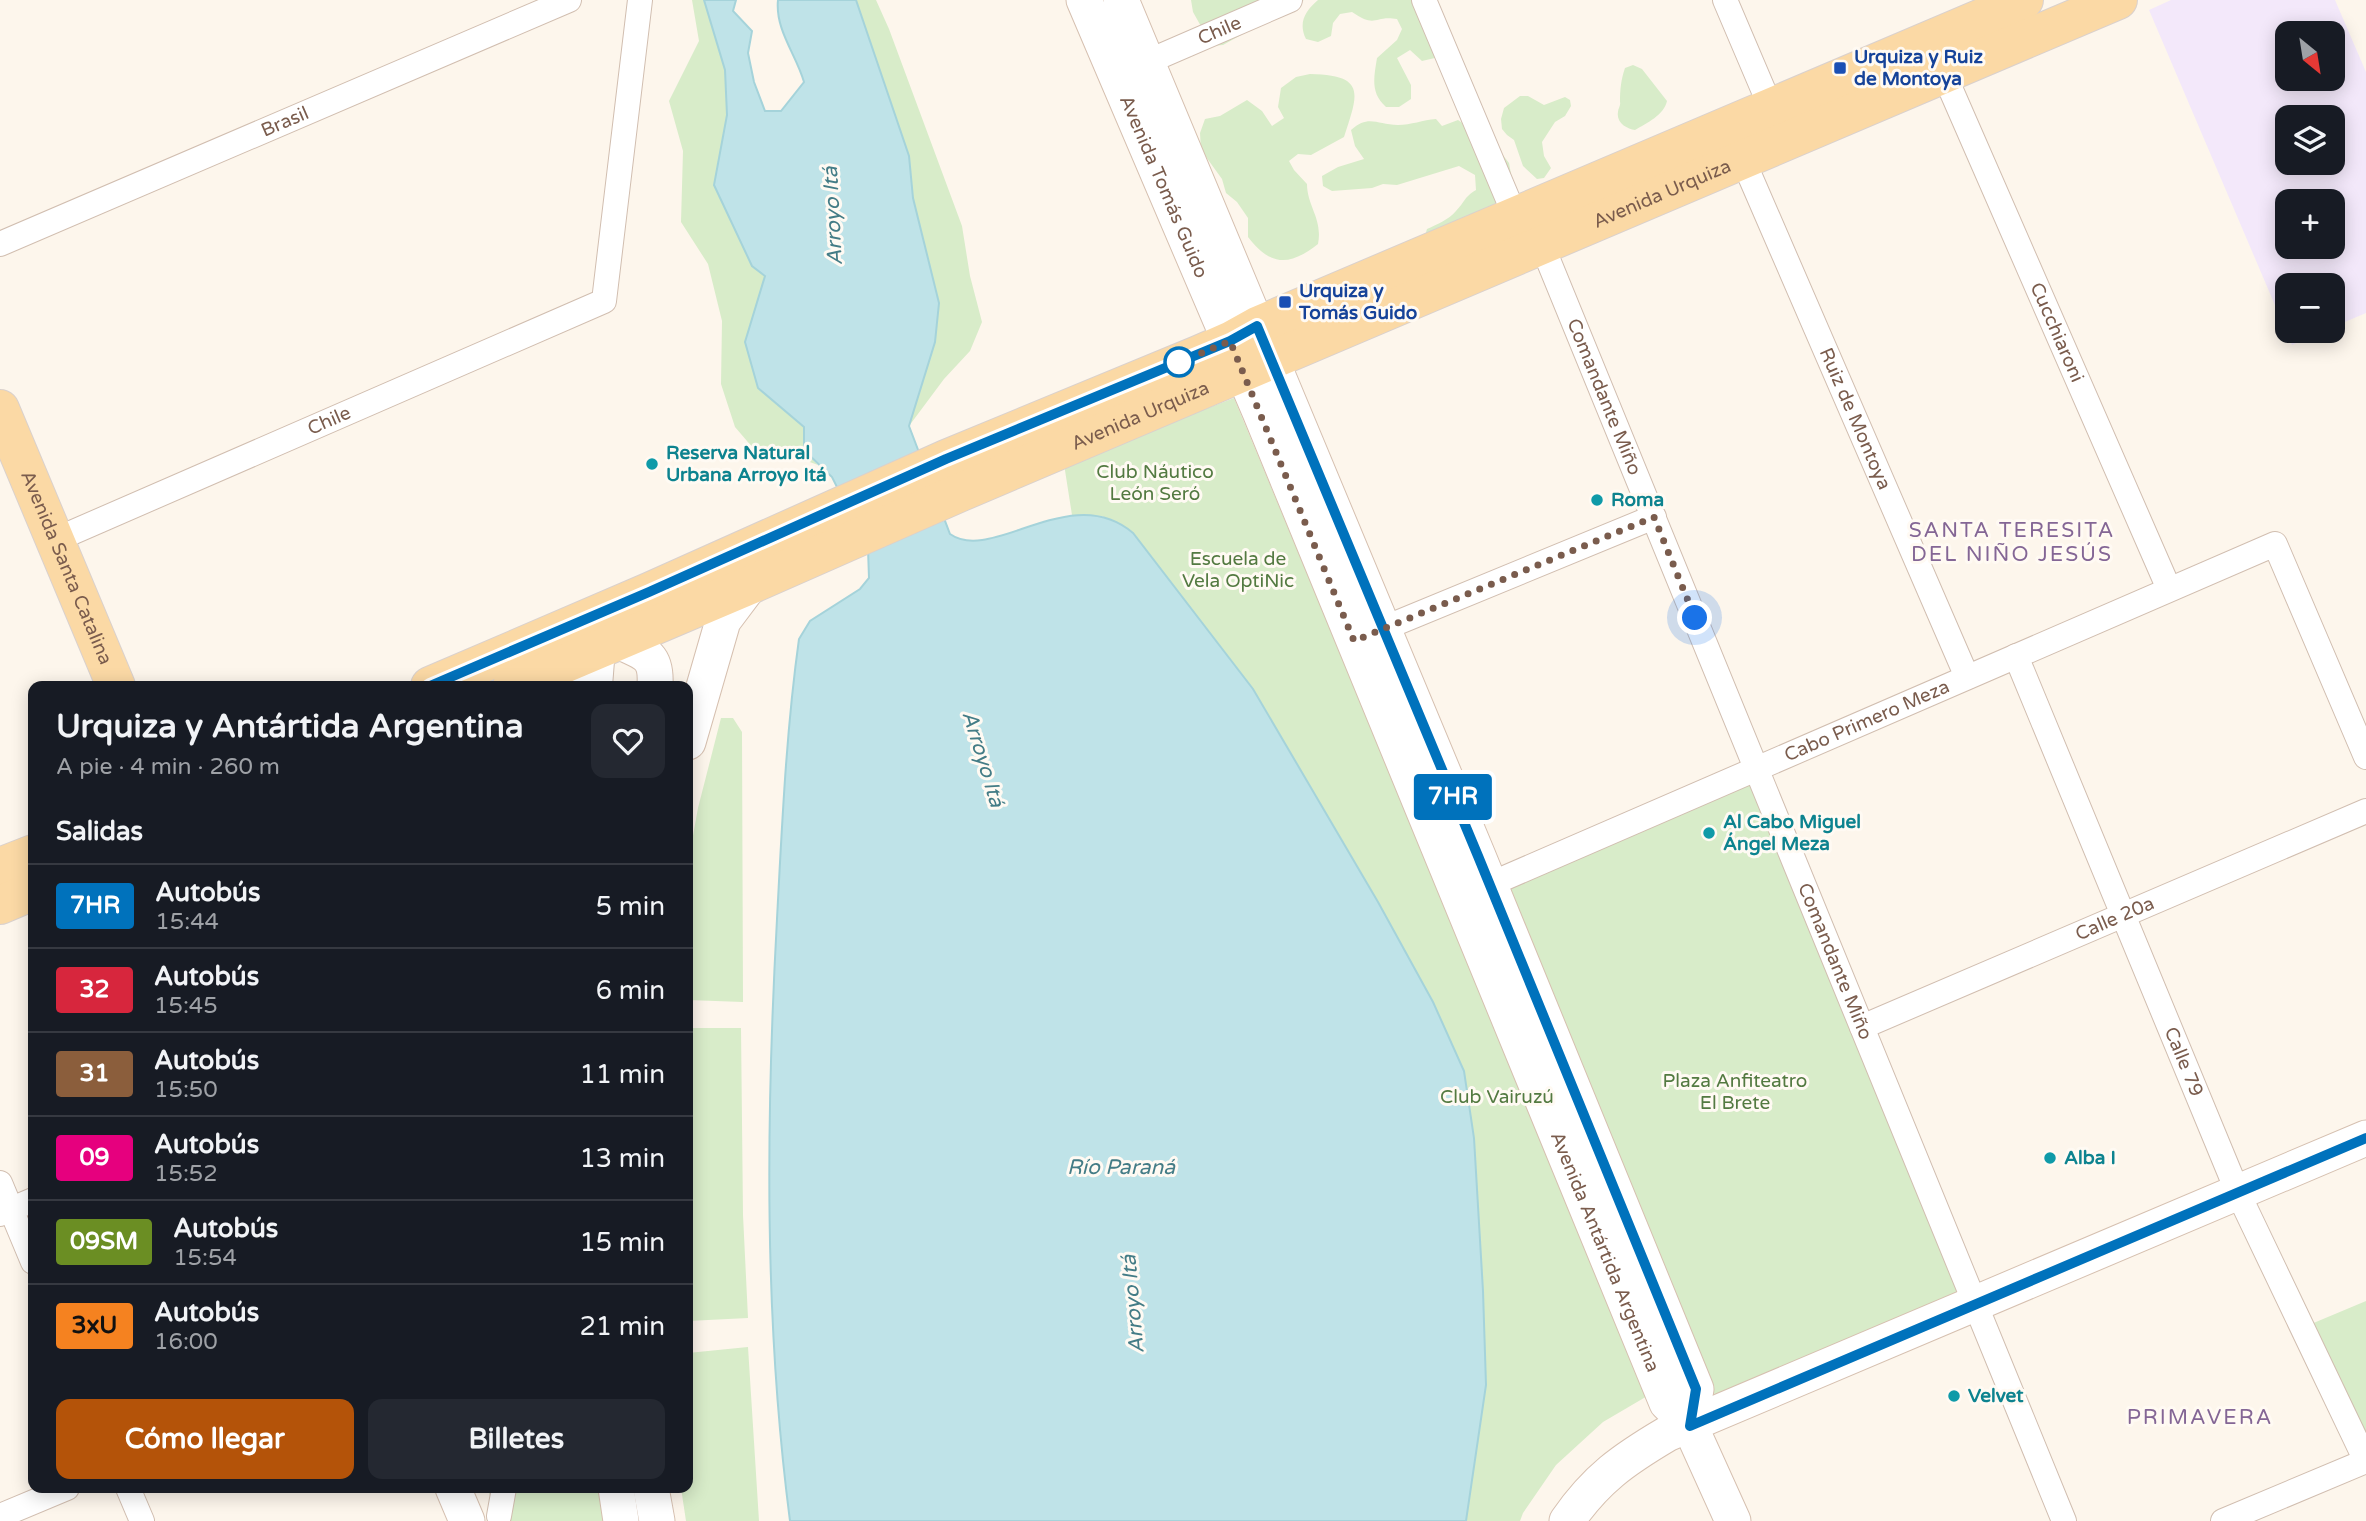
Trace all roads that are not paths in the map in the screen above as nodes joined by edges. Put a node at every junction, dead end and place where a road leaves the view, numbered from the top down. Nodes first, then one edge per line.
1 (569, 0) edge
2 (640, 0) edge
3 (1084, 0) edge
4 (1121, 0) edge
5 (1290, 0) edge
6 (1424, 0) edge
7 (1725, 0) edge
8 (2024, 0) edge
9 (2118, 0) edge
10 (1147, 62) junction
11 (1944, 74) junction
12 (1771, 108) junction
13 (1743, 160) junction
14 (1515, 216) junction
15 (0, 244) edge
16 (1542, 245) junction
17 (1250, 350) junction
18 (0, 409) edge
19 (1654, 517) junction
20 (831, 530) junction
21 (55, 540) junction
22 (750, 585) junction
23 (2169, 589) junction
24 (1368, 635) junction
25 (2016, 656) junction
26 (597, 663) edge
27 (1967, 677) junction
28 (115, 681) edge
29 (442, 681) edge
30 (530, 681) edge
31 (655, 681) edge
32 (693, 725) edge
33 (2366, 757) edge
34 (1757, 769) junction
35 (2366, 811) edge
36 (28, 856) edge
37 (0, 867) edge
38 (1474, 891) junction
39 (28, 893) edge
40 (0, 905) edge
41 (2123, 915) junction
42 (1862, 1027) junction
43 (2366, 1138) edge
44 (0, 1183) edge
45 (2238, 1193) junction
46 (15, 1208) edge
47 (28, 1247) edge
48 (1976, 1304) junction
49 (1690, 1426) junction
50 (2366, 1461) edge
51 (56, 1493) edge
52 (130, 1493) edge
53 (458, 1493) edge
54 (501, 1493) edge
55 (617, 1493) edge
56 (651, 1493) edge
57 (0, 1516) edge
58 (483, 1519) edge
59 (142, 1521) edge
60 (621, 1521) edge
61 (657, 1521) edge
62 (1567, 1521) edge
63 (1734, 1521) edge
64 (2064, 1521) edge
65 (2223, 1521) edge

1 - 15 street, Brasil
2 - 21 street, Chile
3 - 17 main road, Avenida Tomás Guido
4 - 10 main road, Avenida Tomás Guido
5 - 10 street, Chile
6 - 14 street
7 - 12 street
8 - 12 main road, Avenida Urquiza
9 - 11 main road, Avenida Urquiza
10 - 17 main road, Avenida Tomás Guido
11 - 13 main road, Avenida Urquiza
11 - 23 street, Cucchiaroni
12 - 14 main road, Avenida Urquiza
13 - 16 main road, Avenida Urquiza
13 - 27 street, Ruiz de Montoya
14 - 17 main road, Avenida Urquiza
16 - 17 main road, Avenida Urquiza
16 - 19 street, Comandante Miño
17 - 20 main road, Avenida Urquiza
17 - 24 main road, Avenida Antártida Argentina
18 - 21 main road, Avenida Santa Catalina
19 - 24 street
19 - 34 street, Comandante Miño
20 - 22 main road, Avenida Urquiza
20 - 29 main road, Avenida Urquiza
21 - 28 main road, Avenida Santa Catalina
22 - 26 main road, Avenida Urquiza
22 - 32 main road
23 - 25 street, Cabo Primero Meza
23 - 33 street, Cabo Primero Meza
24 - 38 main road, Avenida Antártida Argentina
25 - 27 street, Cabo Primero Meza
25 - 41 street, Calle 79
26 - 30 main road, Avenida Urquiza
26 - 31 main road
27 - 34 street, Cabo Primero Meza
34 - 38 street, Cabo Primero Meza
34 - 42 street, Comandante Miño
35 - 41 street, Calle 20a
36 - 37 main road
38 - 49 main road, Avenida Antártida Argentina
39 - 40 main road
41 - 42 street, Calle 20a
41 - 45 street, Calle 79
42 - 48 street, Comandante Miño
43 - 45 main road
44 - 46 street
45 - 48 main road
45 - 50 street, Calle 79
46 - 47 street
48 - 49 main road
48 - 64 street, Comandante Miño
49 - 62 main road
49 - 63 main road, Avenida Antártida Argentina
50 - 65 street
51 - 57 street
52 - 59 street
53 - 58 main road
54 - 58 street
55 - 60 main road
56 - 61 main road

